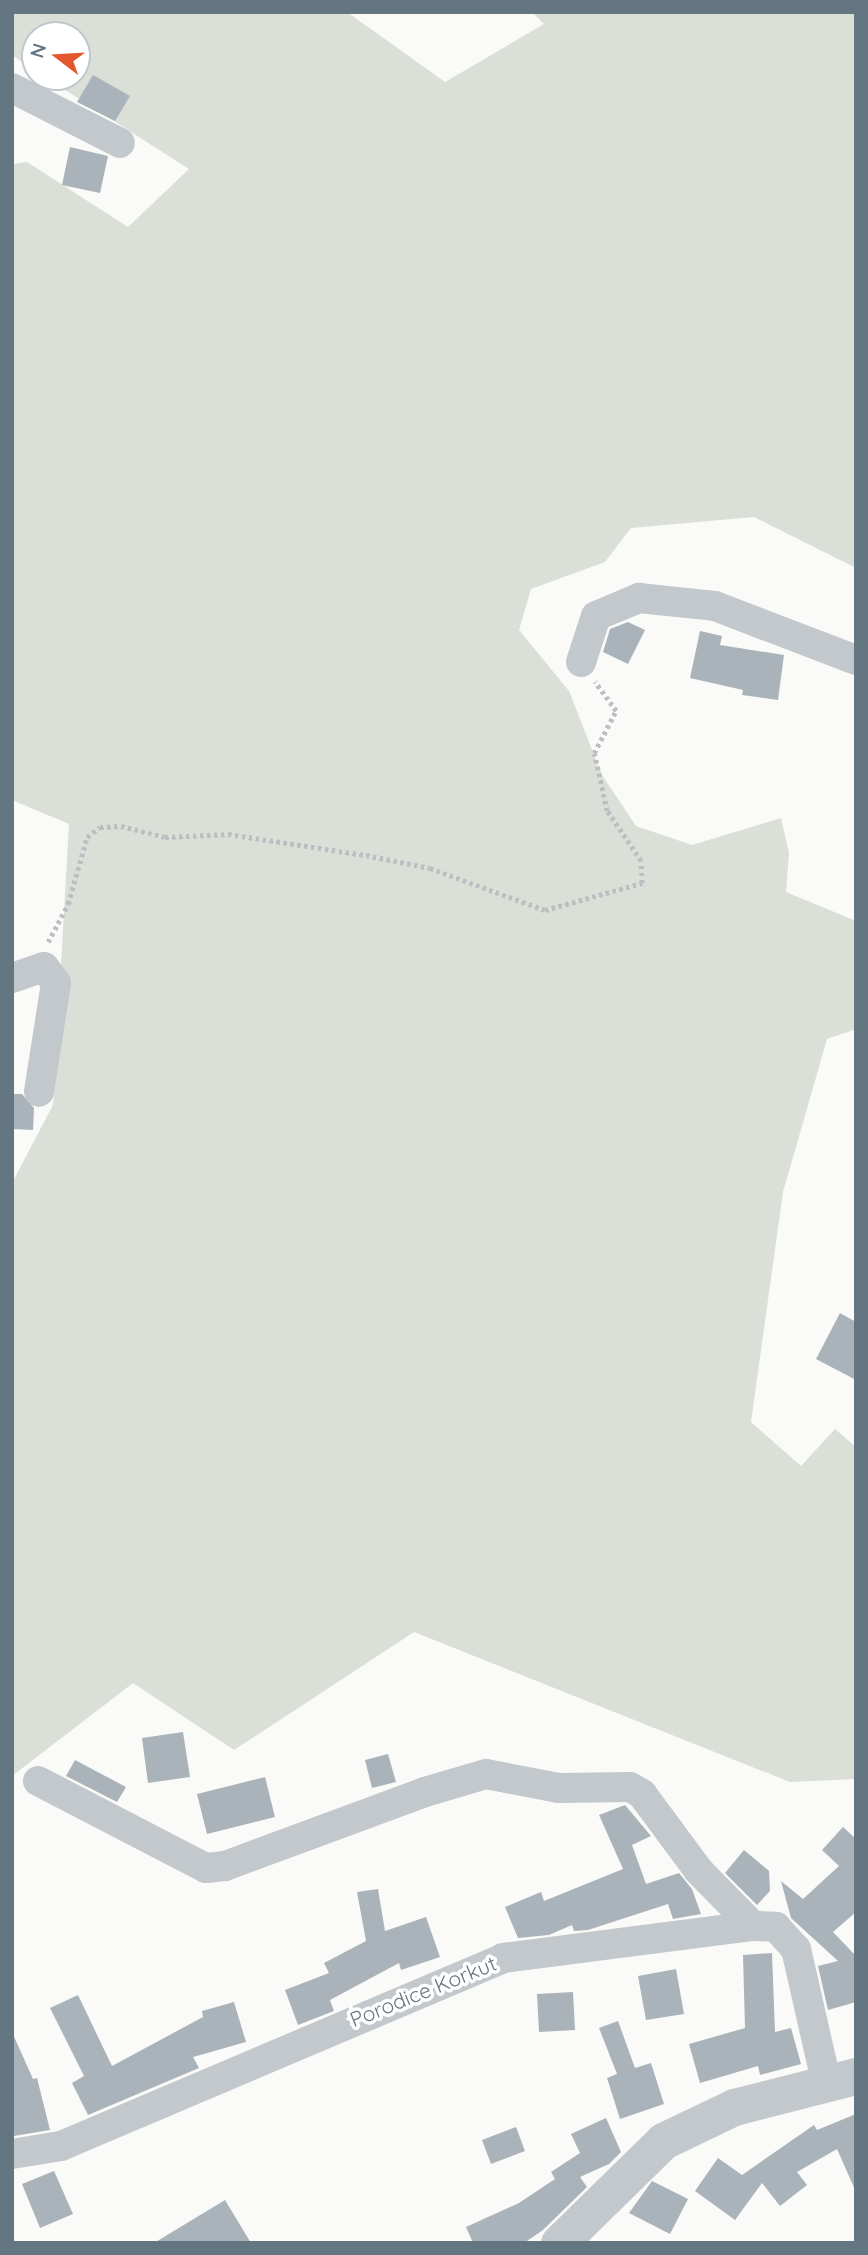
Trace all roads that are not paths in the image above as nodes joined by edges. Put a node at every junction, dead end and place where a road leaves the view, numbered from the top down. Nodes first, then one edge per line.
1 (12, 88) edge
2 (120, 143) dead end
3 (856, 660) edge
4 (581, 662) road end
5 (23, 972) edge
6 (39, 1092) dead end
7 (38, 1781) dead end
8 (753, 1926) junction
9 (841, 2078) edge
10 (12, 2154) edge
11 (559, 2243) edge

1 - 2 street
3 - 4 street
5 - 6 street
7 - 8 street
8 - 9 street, Porodice Korkut
8 - 10 street, Porodice Korkut
9 - 11 street

